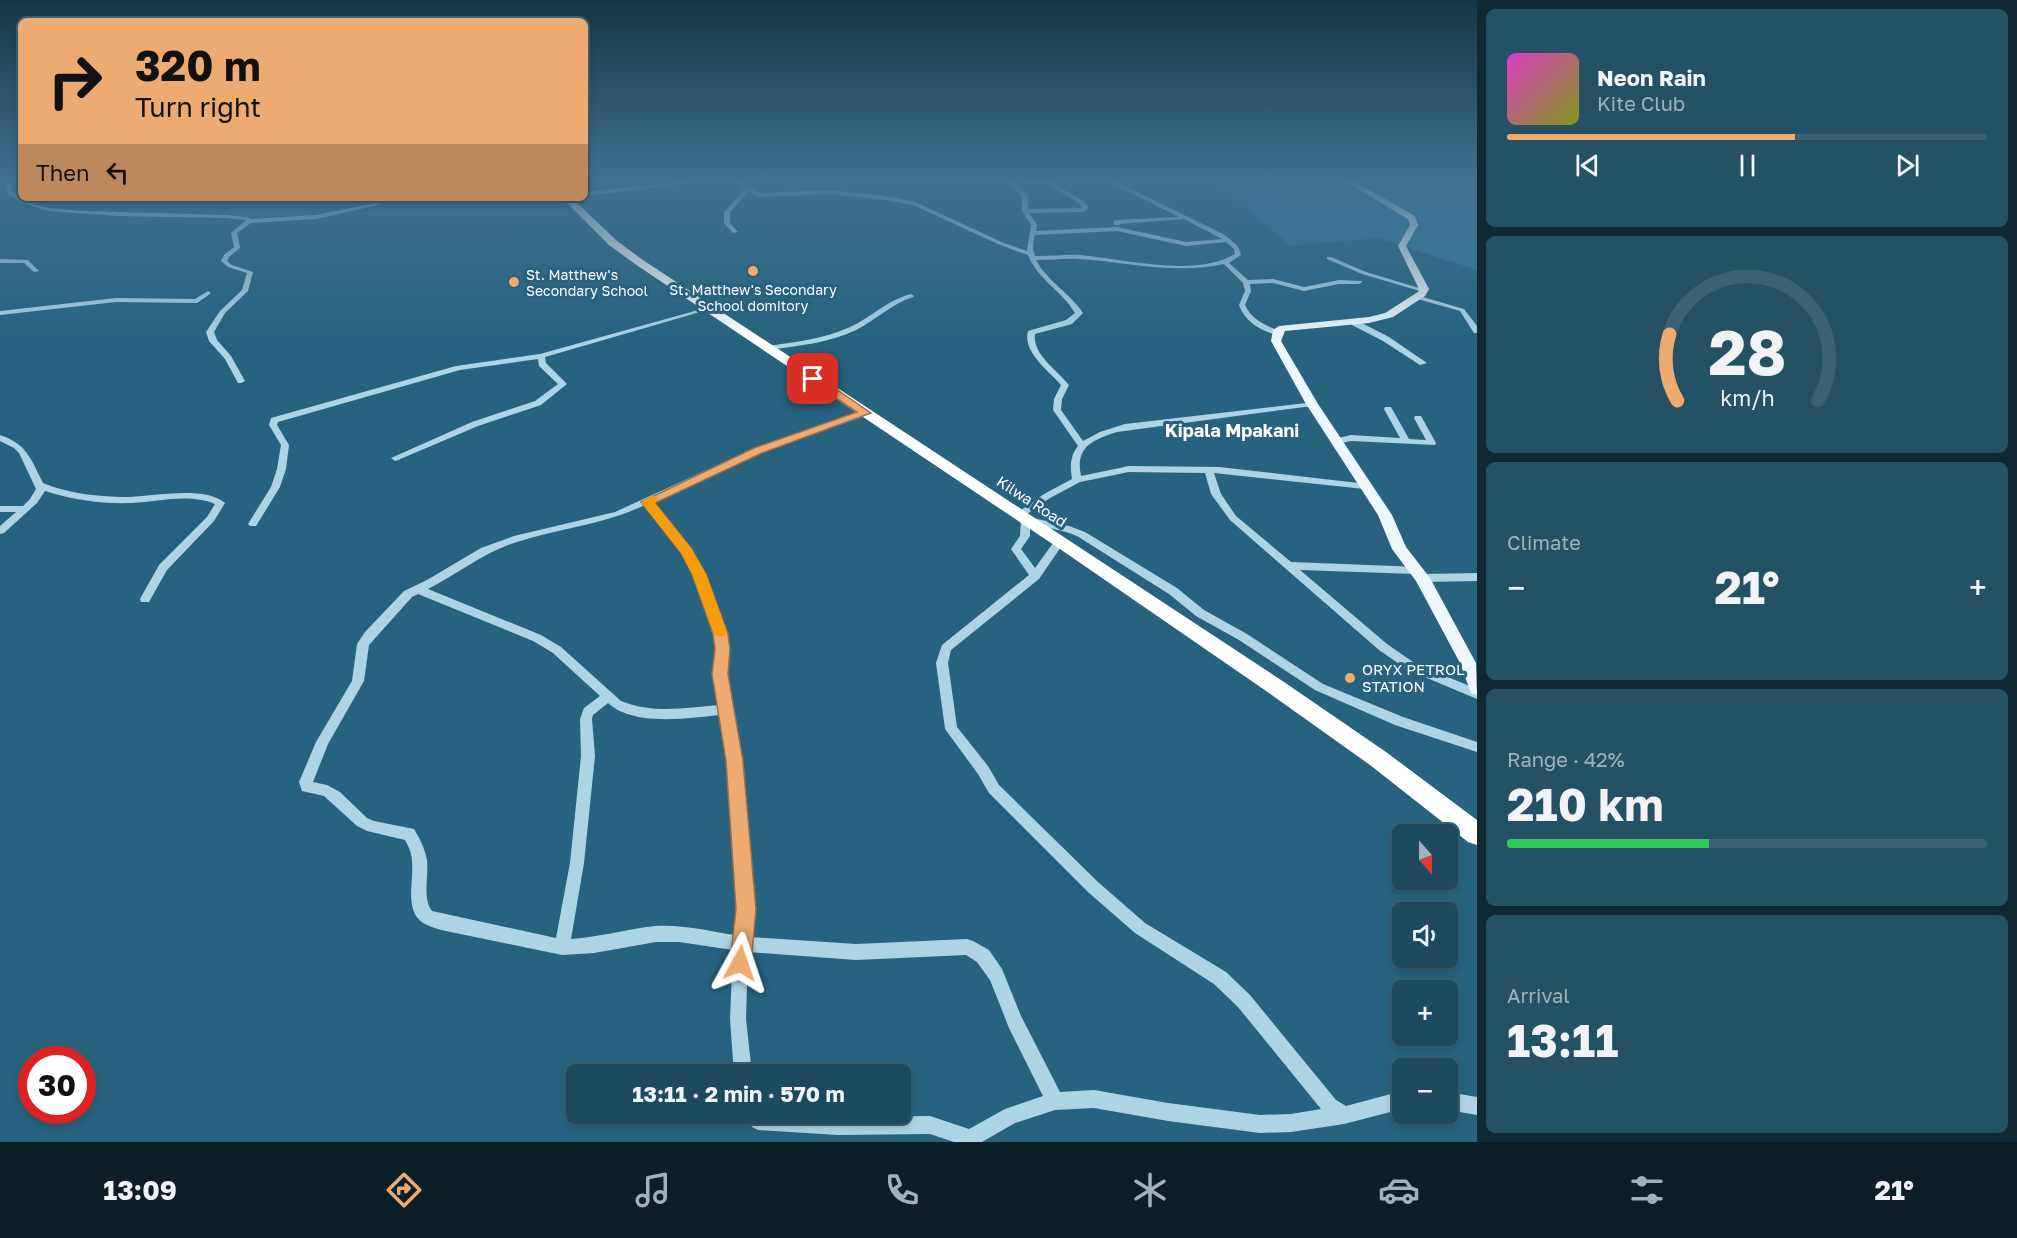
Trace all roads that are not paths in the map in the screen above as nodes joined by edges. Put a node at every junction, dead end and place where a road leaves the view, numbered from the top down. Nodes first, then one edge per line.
1 (234, 233) edge
2 (603, 233) edge
3 (979, 233) edge
4 (1033, 233) edge
5 (1139, 233) edge
6 (1217, 233) edge
7 (1409, 233) edge
8 (1228, 240) junction
9 (1032, 256) junction
10 (1329, 258) dead end
11 (0, 261) edge
12 (1226, 263) junction
13 (36, 271) dead end
14 (1246, 282) junction
15 (1359, 282) dead end
16 (208, 293) dead end
17 (1420, 293) junction
18 (911, 296) dead end
19 (711, 308) junction
20 (0, 313) edge
21 (1353, 322) junction
22 (1477, 332) edge
23 (1276, 333) junction
24 (768, 348) junction
25 (541, 356) junction
26 (1423, 363) dead end
27 (242, 381) dead end
28 (1312, 404) junction
29 (1388, 409) dead end
30 (865, 413) junction
31 (1418, 418) dead end
32 (0, 438) edge
33 (1405, 440) junction
34 (1337, 441) junction
35 (1081, 444) junction
36 (395, 458) dead end
37 (1209, 470) junction
38 (1077, 480) junction
39 (40, 485) junction
40 (1364, 486) junction
41 (647, 502) junction
42 (0, 509) edge
43 (25, 509) junction
44 (1022, 517) junction
45 (253, 524) dead end
46 (0, 531) edge
47 (1060, 541) junction
48 (1291, 566) junction
49 (1419, 574) junction
50 (1035, 576) junction
51 (1477, 577) edge
52 (417, 589) junction
53 (144, 599) dead end
54 (1477, 688) edge
55 (1477, 694) edge
56 (608, 697) junction
57 (725, 710) junction
58 (1477, 747) edge
59 (1477, 834) edge
60 (741, 944) junction
61 (562, 947) junction
62 (742, 1064) edge
63 (1055, 1101) junction
64 (1392, 1103) edge
65 (1458, 1103) edge
66 (1477, 1106) edge
67 (1344, 1115) junction
68 (798, 1124) edge
69 (967, 1140) edge

1 - 27 street
2 - 19 highway, Kilwa Road
3 - 9 street
4 - 9 street
5 - 8 street
6 - 8 street
7 - 17 main road
8 - 12 street
9 - 12 street
9 - 35 street
10 - 17 street
11 - 13 street
12 - 14 street
14 - 15 street
14 - 23 street
16 - 20 street
17 - 21 main road
17 - 22 street
18 - 24 street
19 - 24 highway, Kilwa Road
19 - 25 street
21 - 23 main road
21 - 26 street
23 - 28 main road
24 - 30 highway, Kilwa Road
25 - 36 street
25 - 45 street
28 - 34 main road
28 - 35 street
29 - 33 street
30 - 41 street
30 - 44 highway, Kilwa Road
31 - 33 street
32 - 39 street
33 - 34 street
34 - 40 main road
35 - 38 street
37 - 38 street
37 - 40 street
37 - 48 street
38 - 44 street
39 - 43 street
39 - 53 street
40 - 49 main road
41 - 52 street
41 - 57 street
42 - 43 street
43 - 46 street
44 - 47 highway, Kilwa Road
44 - 50 street
44 - 58 street
47 - 50 street
47 - 59 highway, Kilwa Road
48 - 49 street
48 - 55 street
49 - 51 street
49 - 54 main road
50 - 67 street
52 - 56 street
52 - 61 street
56 - 57 street
56 - 61 street
57 - 60 street
60 - 61 street
60 - 62 street
60 - 63 street
63 - 67 street
63 - 69 street
64 - 67 street
65 - 66 street
68 - 69 street

